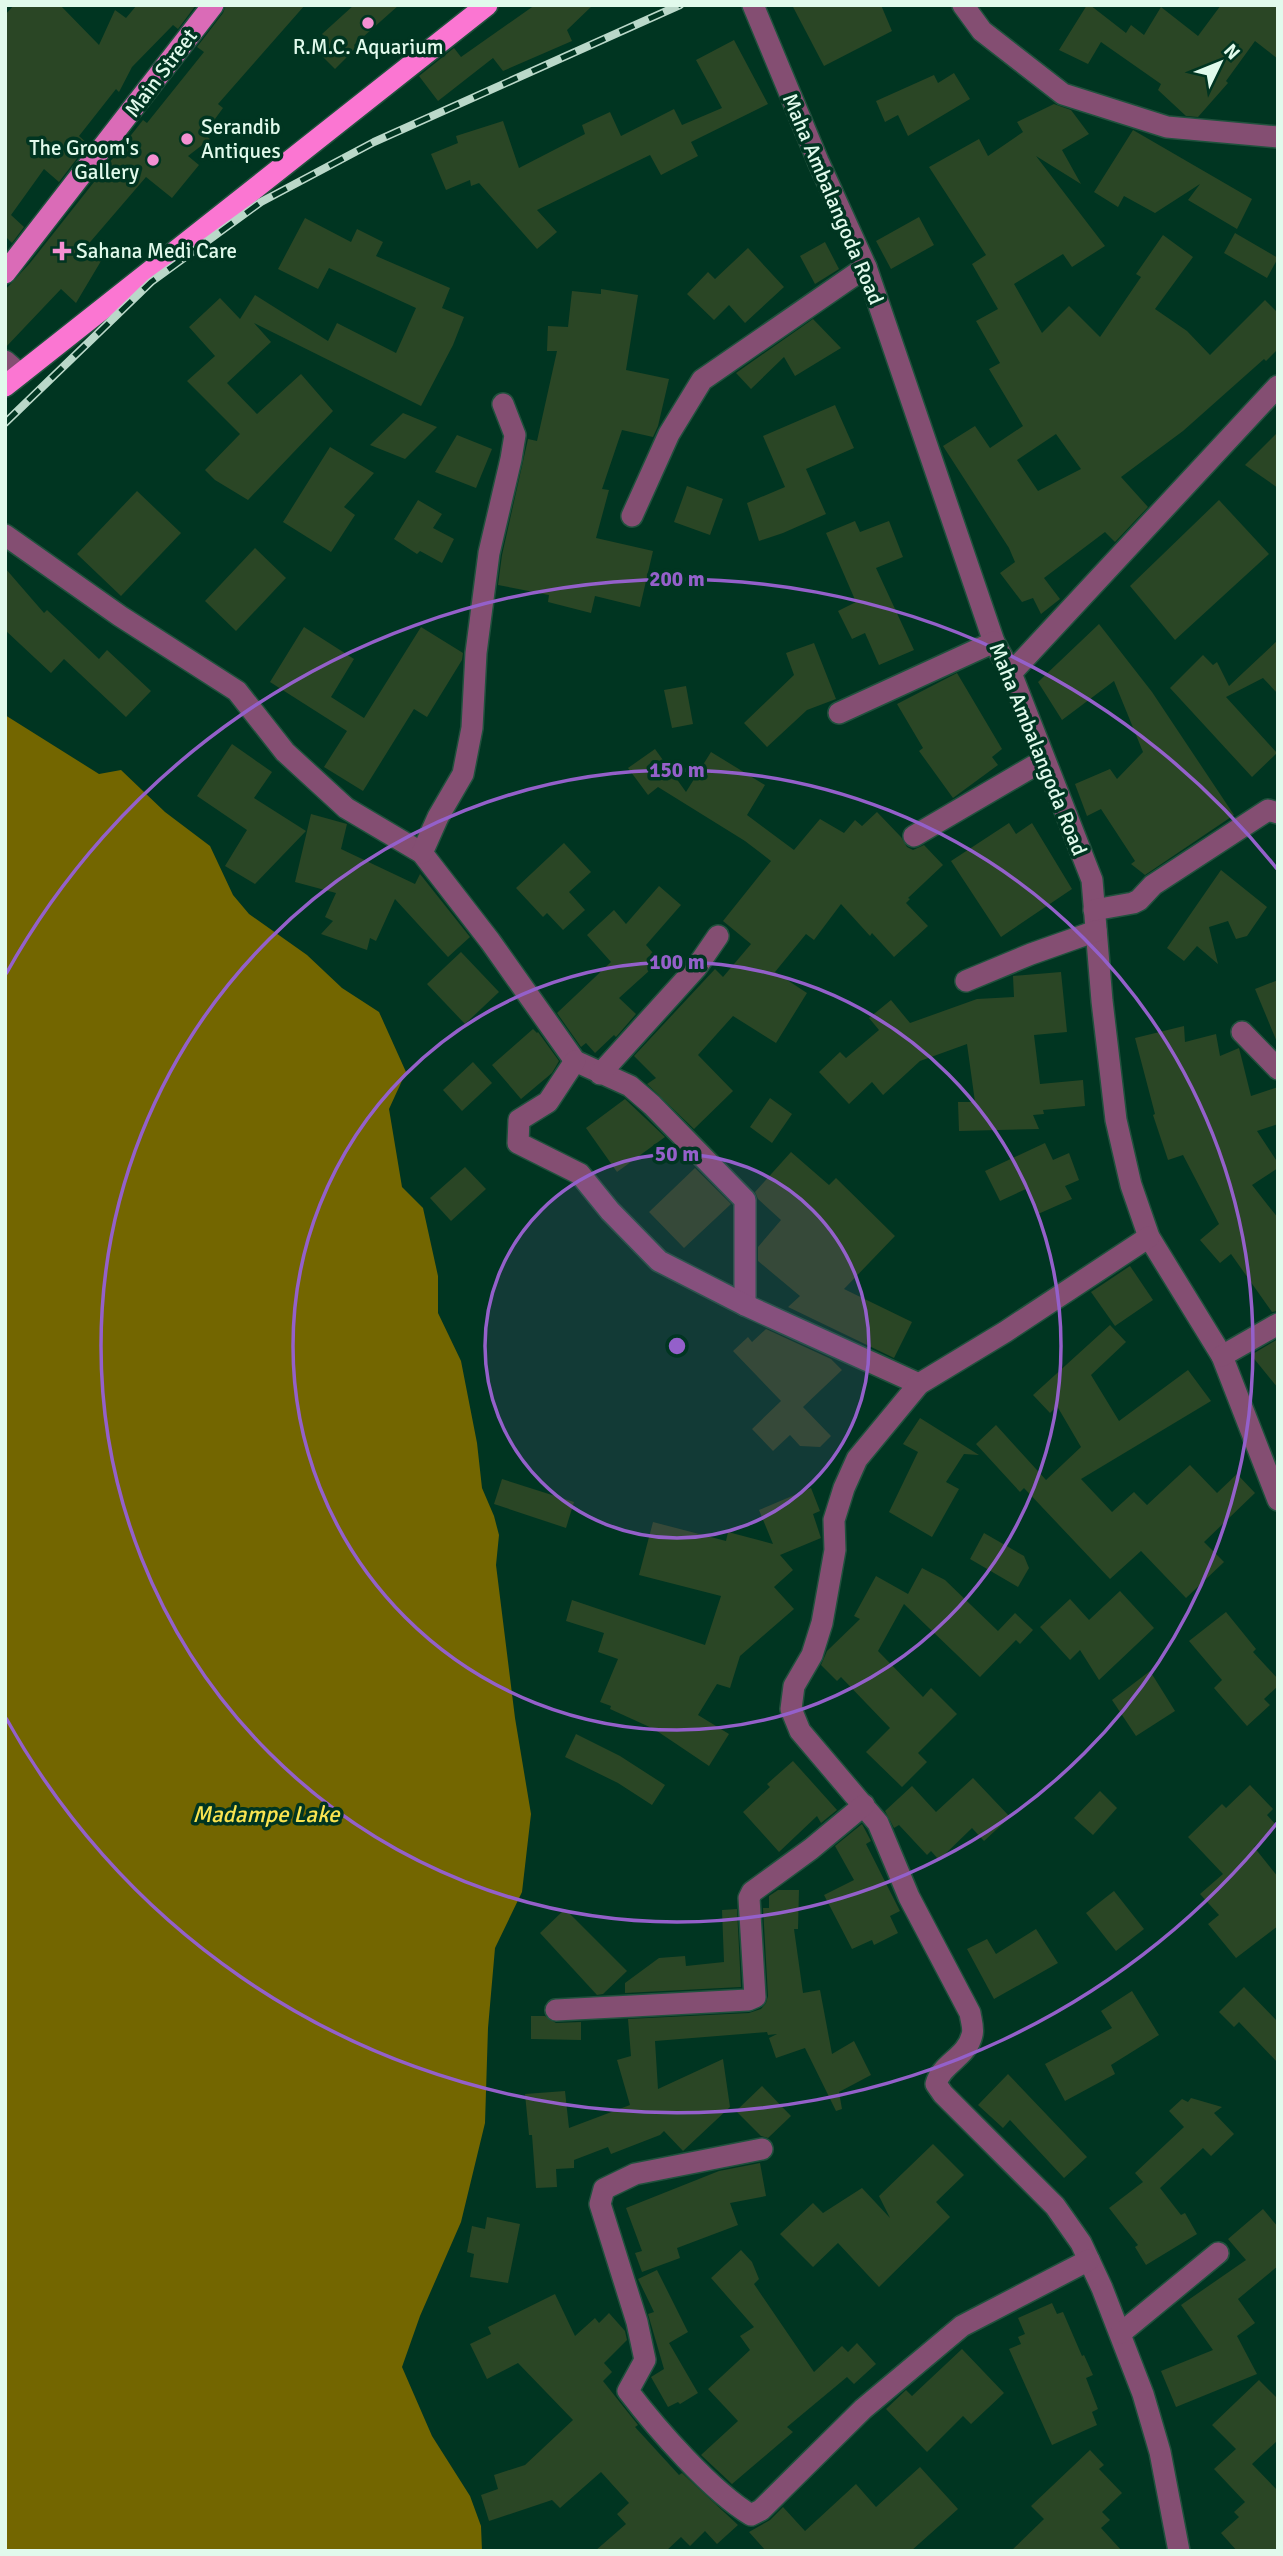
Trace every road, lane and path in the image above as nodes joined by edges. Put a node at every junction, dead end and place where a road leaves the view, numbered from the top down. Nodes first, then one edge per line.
1 (213, 5) edge
2 (487, 5) edge
3 (753, 5) edge
4 (962, 5) edge
5 (1278, 137) edge
6 (866, 267) junction
7 (5, 273) edge
8 (10, 374) edge
9 (1278, 386) edge
10 (503, 404) dead end
11 (632, 516) dead end
12 (5, 535) edge
13 (993, 642) junction
14 (1011, 673) junction
15 (839, 713) dead end
16 (1044, 760) junction
17 (1278, 813) edge
18 (914, 836) dead end
19 (422, 853) junction
20 (1095, 921) junction
21 (718, 936) dead end
22 (966, 981) dead end
23 (1242, 1032) dead end
24 (575, 1060) junction
25 (1278, 1069) edge
26 (600, 1074) junction
27 (1149, 1237) junction
28 (745, 1305) junction
29 (1278, 1324) edge
30 (1222, 1356) junction
31 (919, 1384) junction
32 (1278, 1500) edge
33 (864, 1805) junction
34 (556, 2010) dead end
35 (762, 2149) dead end
36 (1218, 2253) dead end
37 (1089, 2260) junction
38 (1121, 2333) junction
39 (1179, 2551) edge

1 - 7 main road, Main Street
2 - 8 highway
3 - 6 street, Maha Ambalangoda Road
4 - 5 street
6 - 11 street
6 - 13 street, Maha Ambalangoda Road
9 - 14 street
10 - 19 street
12 - 19 street
13 - 14 street, Maha Ambalangoda Road
13 - 15 street
14 - 16 street, Maha Ambalangoda Road
16 - 18 street
16 - 20 street, Maha Ambalangoda Road
17 - 20 street
19 - 24 street
20 - 22 street
20 - 27 street, Maha Ambalangoda Road
21 - 26 street
23 - 25 street
24 - 26 street
24 - 28 street
26 - 28 street
27 - 30 street, Maha Ambalangoda Road
27 - 31 street
28 - 31 street
29 - 30 street
30 - 32 street, Maha Ambalangoda Road
31 - 33 street
33 - 34 street
33 - 37 street
35 - 37 street
36 - 38 street
37 - 38 street
38 - 39 street

